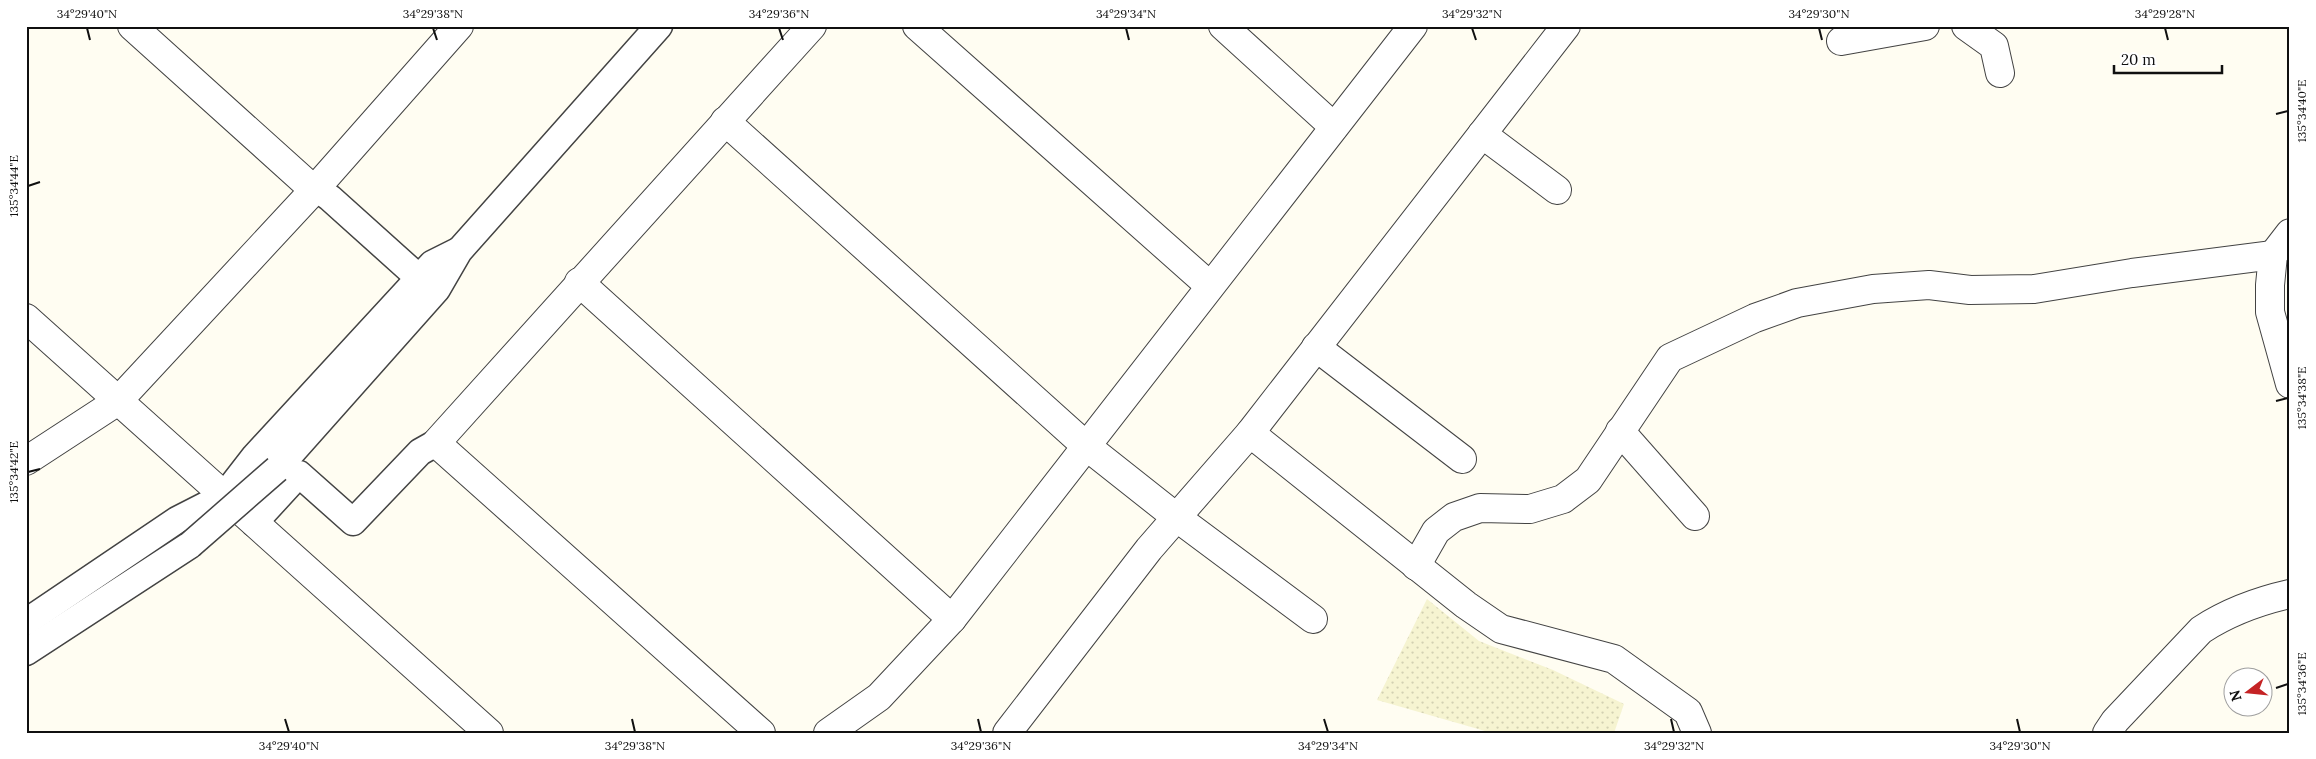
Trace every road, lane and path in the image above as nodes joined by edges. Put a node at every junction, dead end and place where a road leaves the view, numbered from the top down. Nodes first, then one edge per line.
1 (132, 26) edge
2 (459, 26) edge
3 (659, 26) edge
4 (812, 26) edge
5 (917, 26) edge
6 (1223, 26) edge
7 (1413, 26) edge
8 (1925, 26) edge
9 (1966, 26) edge
10 (1563, 27) edge
11 (1842, 41) dead end
12 (2000, 74) dead end
13 (726, 121) junction
14 (1334, 127) junction
15 (1482, 134) junction
16 (315, 189) junction
17 (1558, 190) dead end
18 (2290, 233) edge
19 (459, 251) junction
20 (2273, 255) junction
21 (419, 278) junction
22 (580, 282) junction
23 (1210, 286) junction
24 (26, 318) edge
25 (1316, 347) junction
26 (2290, 384) edge
27 (118, 401) junction
28 (1620, 431) junction
29 (1250, 433) junction
30 (436, 443) junction
31 (1085, 445) junction
32 (1462, 459) dead end
33 (26, 461) edge
34 (224, 496) junction
35 (1695, 516) dead end
36 (1176, 518) junction
37 (254, 523) junction
38 (1416, 566) junction
39 (2290, 594) edge
40 (952, 619) junction
41 (1313, 619) dead end
42 (26, 622) edge
43 (26, 652) edge
44 (489, 733) edge
45 (761, 733) edge
46 (828, 733) edge
47 (1007, 733) edge
48 (1697, 733) edge
49 (2107, 733) edge

1 - 16 street
2 - 16 street
3 - 19 street
4 - 13 street
5 - 23 street
6 - 14 street
7 - 14 street
8 - 11 street
9 - 12 street
10 - 15 street
13 - 22 street
13 - 31 street
14 - 23 street
15 - 17 street
15 - 25 street
16 - 21 street
16 - 27 street
18 - 20 street
19 - 21 street
19 - 43 street, bridge
20 - 26 street
20 - 28 street
21 - 34 street
22 - 30 street
22 - 40 street
23 - 31 street
24 - 27 street
25 - 29 street
25 - 32 street
27 - 33 street
27 - 34 street
28 - 35 street
28 - 38 street
29 - 36 street
29 - 38 street
30 - 37 street
30 - 45 street
31 - 36 street
31 - 40 street
34 - 37 street
34 - 42 street
36 - 41 street
36 - 47 street
37 - 44 street
38 - 48 street
39 - 49 street
40 - 46 street

